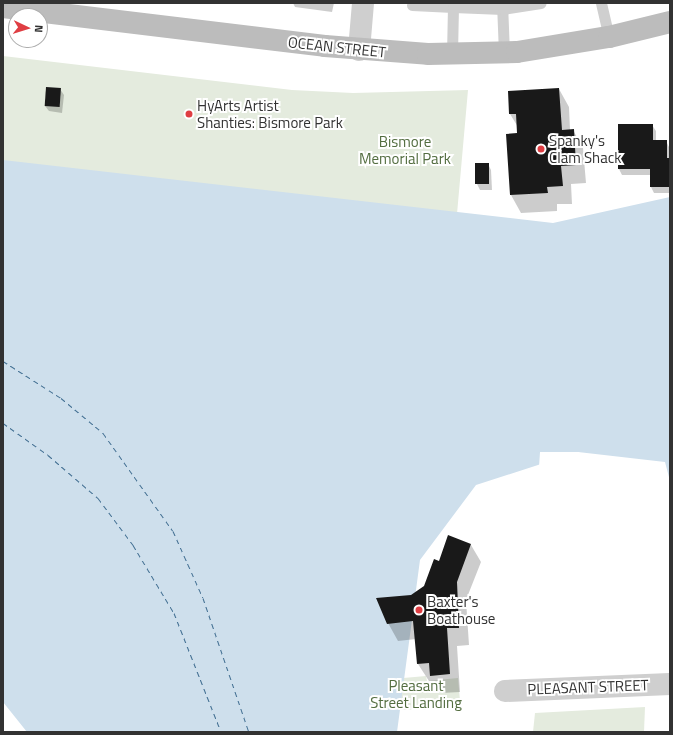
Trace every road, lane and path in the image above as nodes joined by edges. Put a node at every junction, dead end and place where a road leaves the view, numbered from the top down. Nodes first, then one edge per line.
1 (363, 3) edge
2 (540, 3) edge
3 (601, 3) edge
4 (412, 5) dead end
5 (502, 6) edge
6 (3, 7) edge
7 (453, 7) junction
8 (65, 9) edge
9 (670, 22) edge
10 (609, 38) junction
11 (359, 50) junction
12 (504, 52) junction
13 (452, 54) junction
14 (670, 684) edge
15 (505, 691) dead end

1 - 11 street
2 - 5 lane
3 - 10 lane
4 - 7 lane
5 - 7 lane
5 - 12 lane
6 - 8 main road, OCEAN STREET
7 - 13 lane
8 - 11 main road, OCEAN STREET
9 - 10 main road, OCEAN STREET
10 - 12 main road, OCEAN STREET
11 - 13 main road, OCEAN STREET
12 - 13 main road, OCEAN STREET
14 - 15 street, PLEASANT STREET

